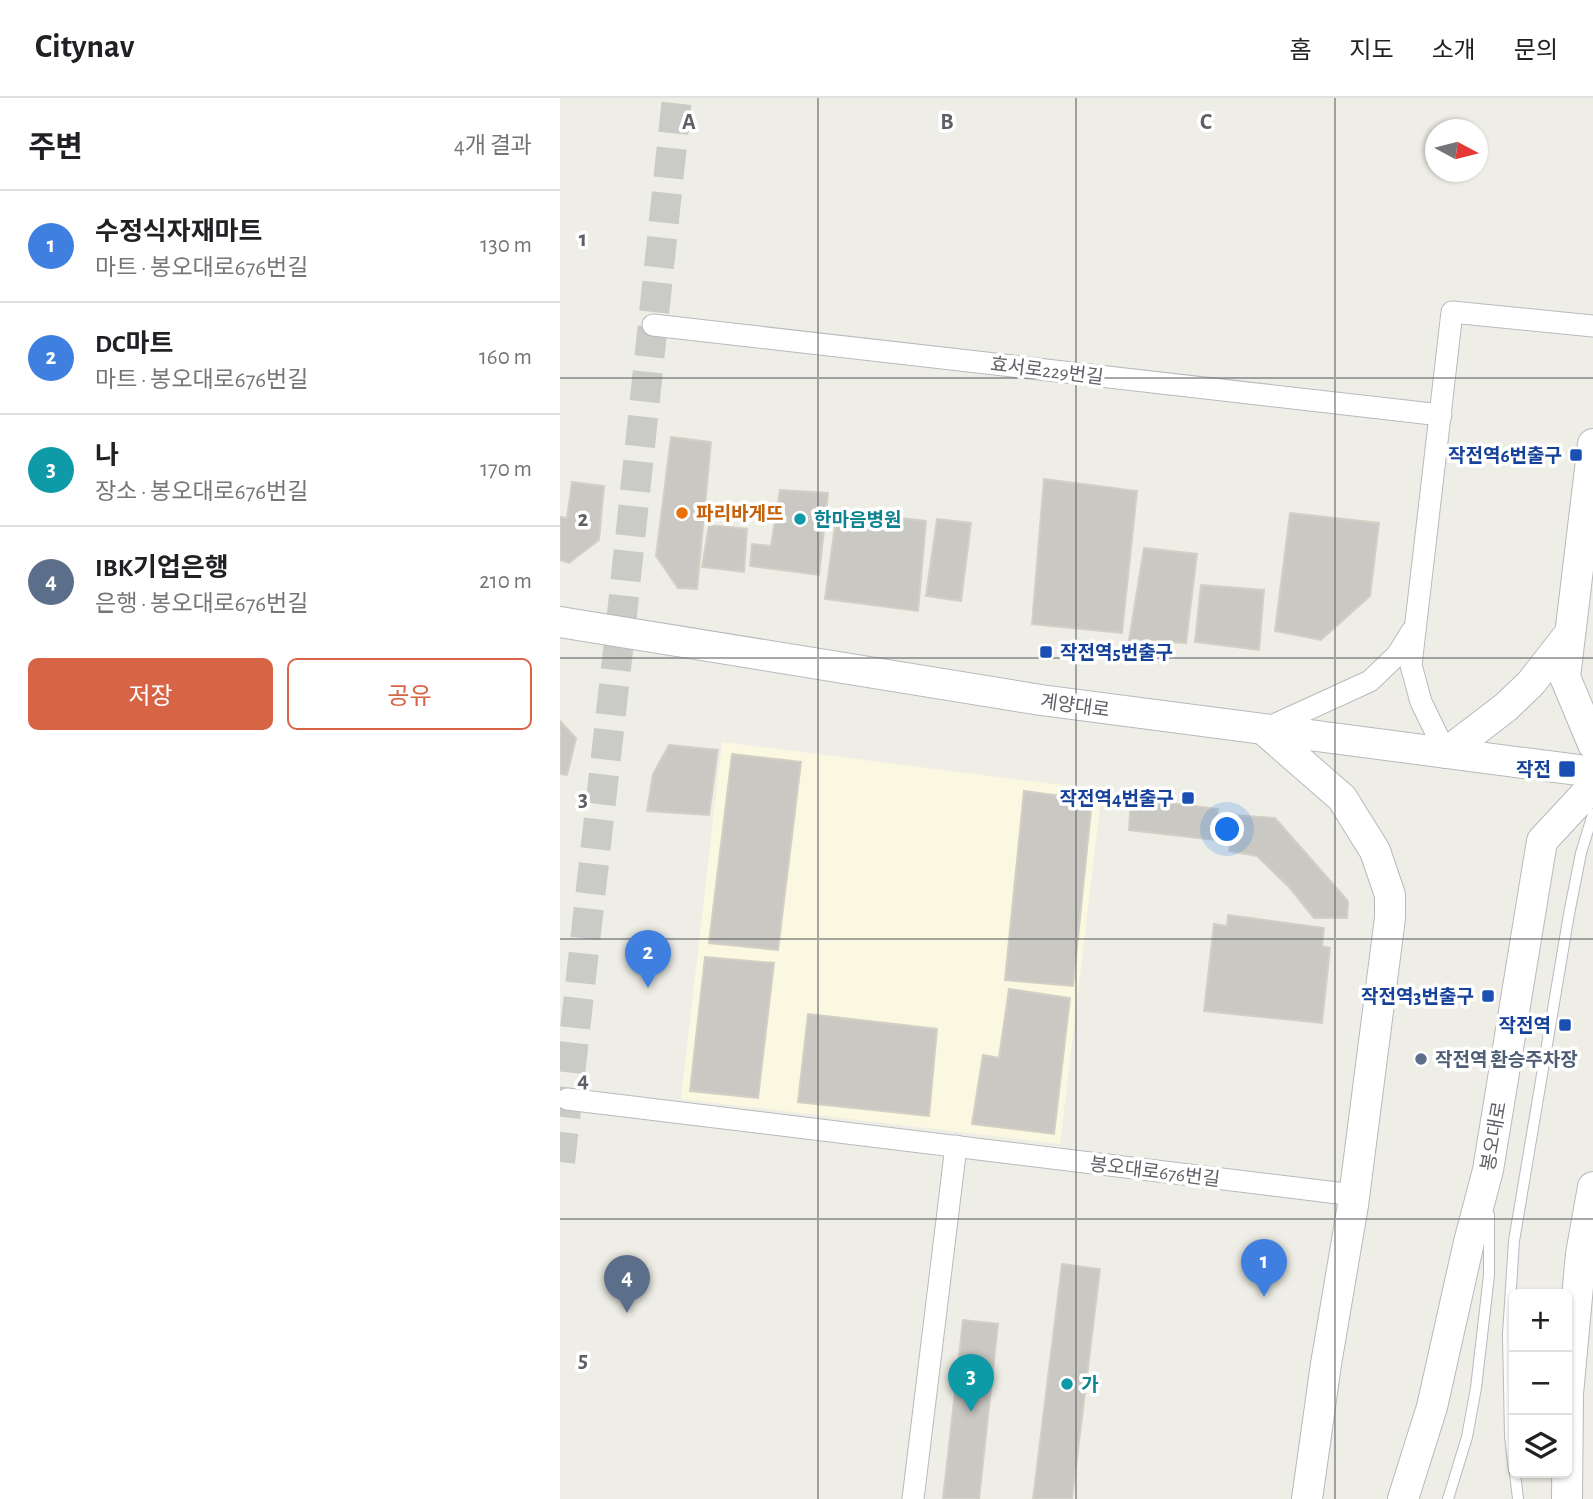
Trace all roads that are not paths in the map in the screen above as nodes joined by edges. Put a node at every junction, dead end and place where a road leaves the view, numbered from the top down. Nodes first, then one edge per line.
1 (653, 325) dead end
2 (1593, 326) edge
3 (1440, 415) junction
4 (1593, 444) edge
5 (1418, 621) junction
6 (560, 622) edge
7 (1570, 633) junction
8 (1264, 730) junction
9 (1593, 744) edge
10 (1446, 753) junction
11 (1593, 772) edge
12 (1593, 786) edge
13 (1593, 814) edge
14 (567, 1099) dead end
15 (956, 1146) junction
16 (1488, 1170) junction
17 (1593, 1187) edge
18 (1354, 1195) junction
19 (1432, 1407) junction
20 (1510, 1415) edge
21 (1515, 1478) edge
22 (913, 1499) edge
23 (1307, 1499) edge
24 (1384, 1499) edge
25 (1404, 1499) edge
26 (1448, 1499) edge
27 (1518, 1499) edge
28 (1567, 1499) edge

1 - 3 street, 효서로229번길
2 - 3 street
3 - 5 street
4 - 7 main road
5 - 8 street
5 - 10 street
6 - 8 main road, 계양대로
7 - 9 main road
7 - 10 main road
8 - 10 main road, 계양대로
8 - 18 main road
10 - 11 main road, 계양대로
12 - 16 main road, 봉오대로
13 - 20 lane
14 - 15 street, 봉오대로676번길
15 - 18 street, 봉오대로676번길
15 - 22 street
16 - 19 main road, 봉오대로
16 - 26 lane
17 - 28 main road
18 - 23 main road
19 - 24 main road
19 - 25 main road, 봉오대로
21 - 27 lane

